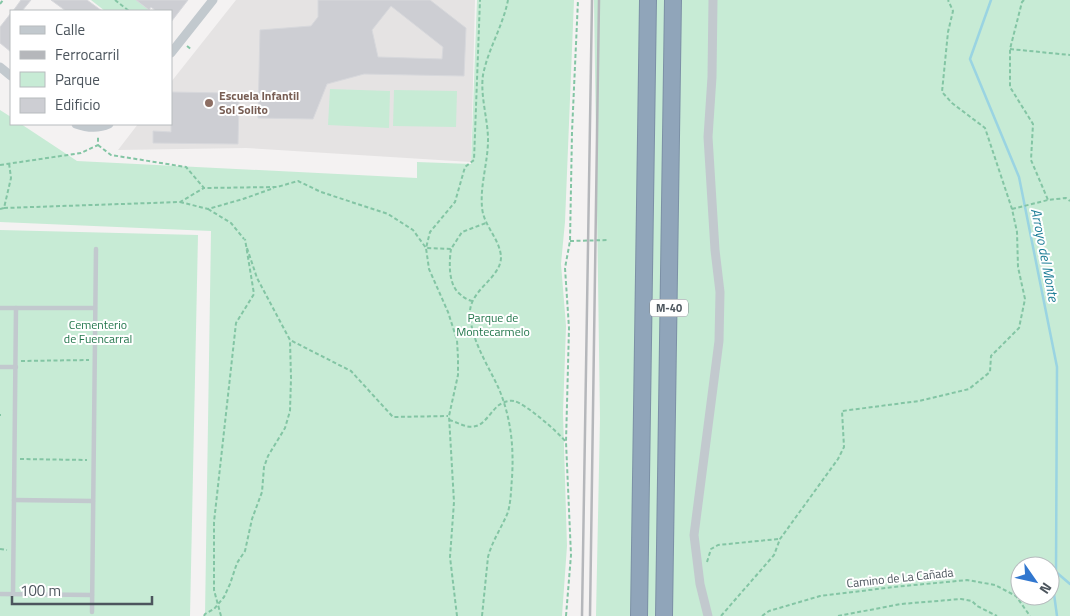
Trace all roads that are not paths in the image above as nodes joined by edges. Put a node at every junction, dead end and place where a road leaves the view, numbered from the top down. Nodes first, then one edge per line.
1 (213, 0) edge
2 (648, 0) edge
3 (673, 0) edge
4 (712, 0) edge
5 (172, 52) edge
6 (0, 67) edge
7 (10, 75) edge
8 (79, 125) edge
9 (105, 125) edge
10 (96, 249) dead end
11 (0, 308) edge
12 (16, 308) junction
13 (95, 308) junction
14 (0, 367) edge
15 (16, 367) junction
16 (14, 500) junction
17 (93, 501) junction
18 (0, 594) edge
19 (14, 594) junction
20 (92, 595) junction
21 (92, 612) dead end
22 (640, 616) edge
23 (664, 616) edge
24 (708, 616) edge

1 - 5 street
2 - 22 highway, M-40
3 - 23 highway, M-40
4 - 24 street
6 - 7 street
8 - 9 street
10 - 13 lane
11 - 12 lane
12 - 13 lane
12 - 15 lane
13 - 17 lane
14 - 15 lane
15 - 16 lane
16 - 17 lane
16 - 19 lane
17 - 20 lane
18 - 19 lane
19 - 20 lane
20 - 21 lane

